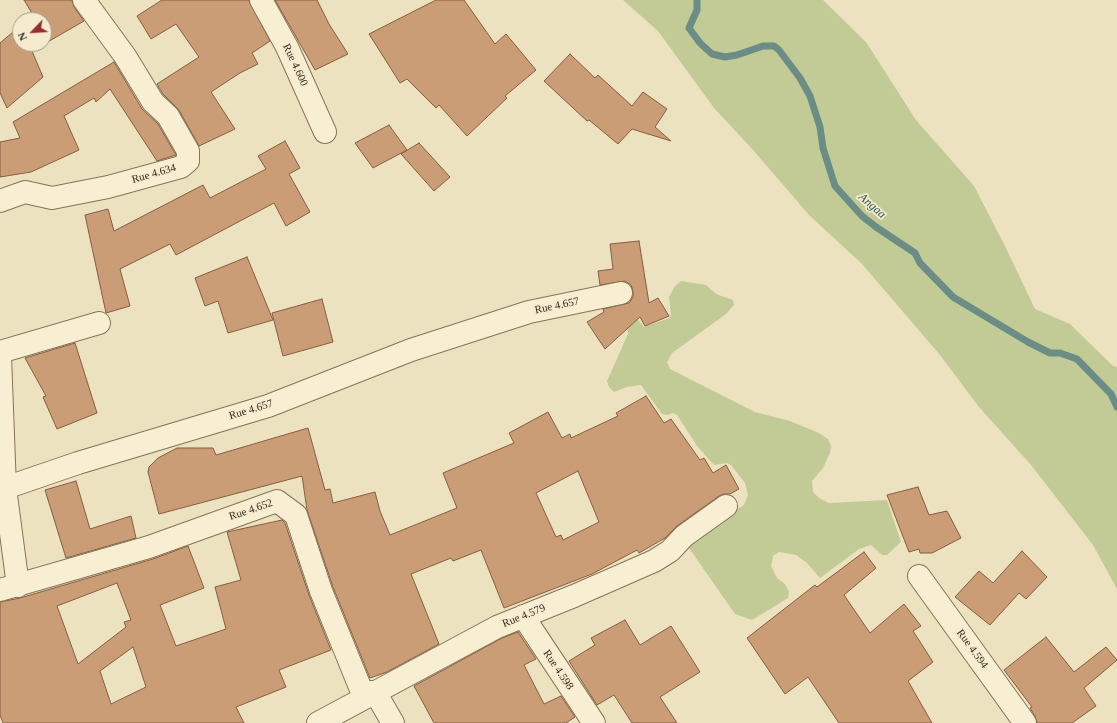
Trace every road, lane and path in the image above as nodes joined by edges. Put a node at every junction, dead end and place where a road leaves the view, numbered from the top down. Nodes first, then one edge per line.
1 (84, 0) edge
2 (261, 0) edge
3 (326, 132) dead end
4 (0, 201) edge
5 (621, 293) dead end
6 (99, 323) dead end
7 (0, 352) edge
8 (0, 356) edge
9 (6, 488) junction
10 (726, 506) dead end
11 (919, 576) dead end
12 (9, 588) edge
13 (523, 616) junction
14 (375, 692) junction
15 (318, 723) edge
16 (393, 723) edge
17 (594, 723) edge
18 (1025, 723) edge

1 - 4 street, Rue 4.634
2 - 3 street, Rue 4.600
5 - 9 street, Rue 4.657
6 - 7 street
8 - 9 street
9 - 12 street
10 - 13 street, Rue 4.579
11 - 18 street, Rue 4.594
12 - 14 street, Rue 4.652
13 - 14 street, Rue 4.579
13 - 17 street, Rue 4.598
14 - 15 street, Rue 4.579
14 - 16 street

